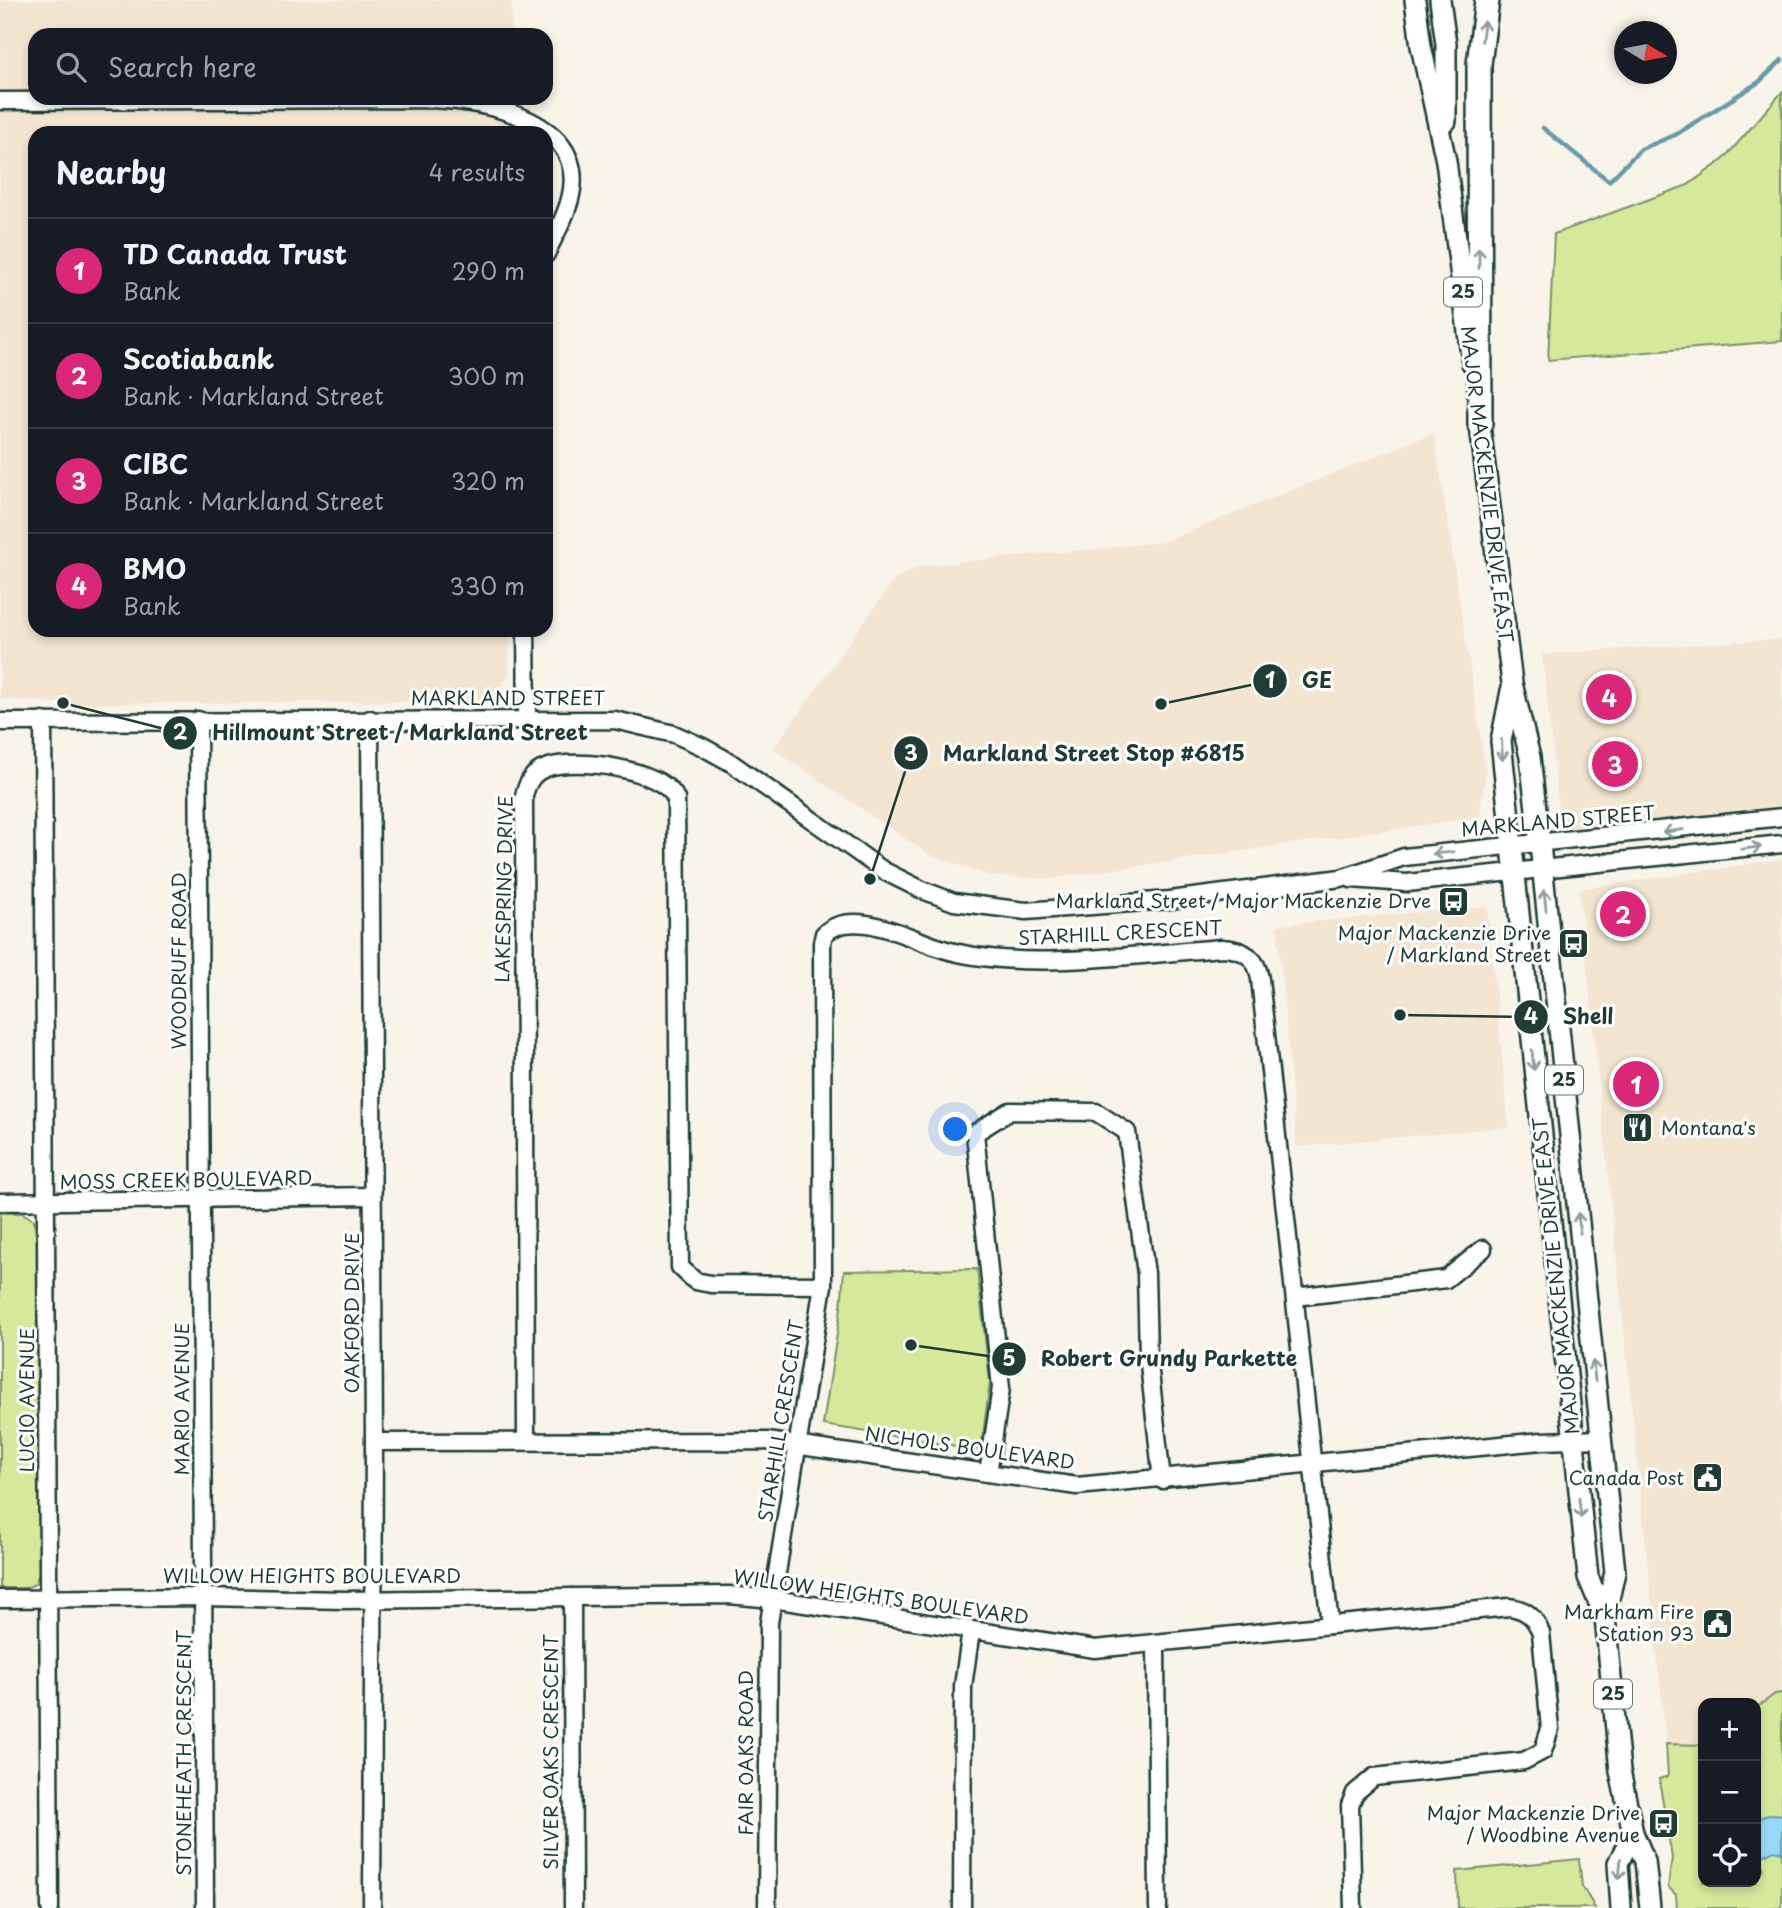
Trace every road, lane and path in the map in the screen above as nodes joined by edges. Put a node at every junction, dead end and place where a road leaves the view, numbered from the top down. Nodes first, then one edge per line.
1 (1415, 0) edge
2 (1440, 0) edge
3 (1487, 0) edge
4 (0, 101) edge
5 (28, 101) edge
6 (470, 105) edge
7 (538, 126) edge
8 (553, 138) edge
9 (1446, 161) junction
10 (553, 237) edge
11 (1480, 424) junction
12 (526, 637) edge
13 (1512, 683) junction
14 (527, 718) junction
15 (370, 719) junction
16 (198, 720) junction
17 (43, 721) junction
18 (0, 722) edge
19 (1782, 817) edge
20 (1540, 844) junction
21 (1782, 844) edge
22 (1511, 846) junction
23 (1542, 869) junction
24 (1514, 872) junction
25 (1341, 878) junction
26 (372, 1196) junction
27 (202, 1201) junction
28 (0, 1202) edge
29 (47, 1202) junction
30 (1483, 1249) dead end
31 (823, 1285) junction
32 (1295, 1297) junction
33 (1601, 1439) junction
34 (1573, 1440) junction
35 (526, 1441) junction
36 (374, 1442) junction
37 (798, 1444) junction
38 (1312, 1464) junction
39 (988, 1473) junction
40 (1162, 1480) junction
41 (204, 1597) junction
42 (572, 1597) junction
43 (49, 1598) junction
44 (0, 1599) edge
45 (773, 1599) junction
46 (373, 1600) junction
47 (1605, 1617) junction
48 (1331, 1625) junction
49 (971, 1631) junction
50 (1156, 1645) junction
51 (1633, 1833) junction
52 (50, 1908) edge
53 (205, 1908) edge
54 (372, 1908) edge
55 (573, 1908) edge
56 (767, 1908) edge
57 (962, 1908) edge
58 (1158, 1908) edge
59 (1353, 1908) edge
60 (1621, 1908) edge
61 (1650, 1908) edge

1 - 9 main road, MAJOR MACKENZIE DRIVE EAST / 25
2 - 9 main road, MAJOR MACKENZIE DRIVE EAST / 25
11 -> 3 highway
4 - 5 street
6 - 7 street
8 - 10 street
9 - 11 main road, MAJOR MACKENZIE DRIVE EAST / 25
11 - 13 main road, MAJOR MACKENZIE DRIVE EAST / 25
12 - 14 street
13 - 20 main road, MAJOR MACKENZIE DRIVE EAST / 25
13 -> 22 main road, MAJOR MACKENZIE DRIVE EAST / 25
14 - 15 street, MARKLAND STREET
14 - 25 street, MARKLAND STREET
15 - 16 street, MARKLAND STREET
15 - 26 street, OAKFORD DRIVE
16 - 17 street, MARKLAND STREET
16 - 27 street, WOODRUFF ROAD
17 - 18 street, MARKLAND STREET
17 - 29 street, LUCIO AVENUE
19 -> 20 street, MARKLAND STREET
20 - 22 street, MARKLAND STREET
20 - 23 main road, MAJOR MACKENZIE DRIVE EAST / 25
23 -> 21 street, MARKLAND STREET
22 - 24 main road, MAJOR MACKENZIE DRIVE EAST / 25
22 -> 25 street, MARKLAND STREET
23 - 24 street, MARKLAND STREET
33 -> 23 main road, MAJOR MACKENZIE DRIVE EAST / 25
24 - 25 street, MARKLAND STREET
24 -> 34 main road, MAJOR MACKENZIE DRIVE EAST / 25
26 - 27 street, MOSS CREEK BOULEVARD
26 - 36 street, OAKFORD DRIVE
27 - 29 street, MOSS CREEK BOULEVARD
27 - 41 street, MARIO AVENUE
28 - 29 street, MOSS CREEK BOULEVARD
29 - 43 street, LUCIO AVENUE
30 - 32 street
31 - 32 street, STARHILL CRESCENT
31 - 35 street, LAKESPRING DRIVE
31 - 37 street, STARHILL CRESCENT
32 - 38 street, STARHILL CRESCENT
33 - 34 street, NICHOLS BOULEVARD
33 - 47 main road, MAJOR MACKENZIE DRIVE EAST / 25
34 - 38 street, NICHOLS BOULEVARD
34 -> 47 main road, MAJOR MACKENZIE DRIVE EAST / 25
35 - 36 street, NICHOLS BOULEVARD
35 - 37 street, NICHOLS BOULEVARD
36 - 46 street, OAKFORD DRIVE
37 - 39 street, NICHOLS BOULEVARD
37 - 45 street, STARHILL CRESCENT
38 - 40 street, NICHOLS BOULEVARD
38 - 48 street, STARHILL CRESCENT
39 - 40 street, NICHOLS BOULEVARD
39 - 40 street
41 - 43 street, WILLOW HEIGHTS BOULEVARD
41 - 46 street, WILLOW HEIGHTS BOULEVARD
41 - 53 street, STONEHEATH CRESCENT
42 - 45 street, WILLOW HEIGHTS BOULEVARD
42 - 46 street, WILLOW HEIGHTS BOULEVARD
42 - 55 street, SILVER OAKS CRESCENT
43 - 44 street, WILLOW HEIGHTS BOULEVARD
43 - 52 street
45 - 49 street, WILLOW HEIGHTS BOULEVARD
45 - 56 street, FAIR OAKS ROAD
46 - 54 street, OAKFORD DRIVE
47 - 51 main road, MAJOR MACKENZIE DRIVE EAST / 25
48 - 50 street, WILLOW HEIGHTS BOULEVARD
48 - 59 street, WILLOW HEIGHTS BOULEVARD
49 - 50 street, WILLOW HEIGHTS BOULEVARD
49 - 57 street
50 - 58 street
51 -> 60 main road
51 - 61 main road, MAJOR MACKENZIE DRIVE EAST / 25

